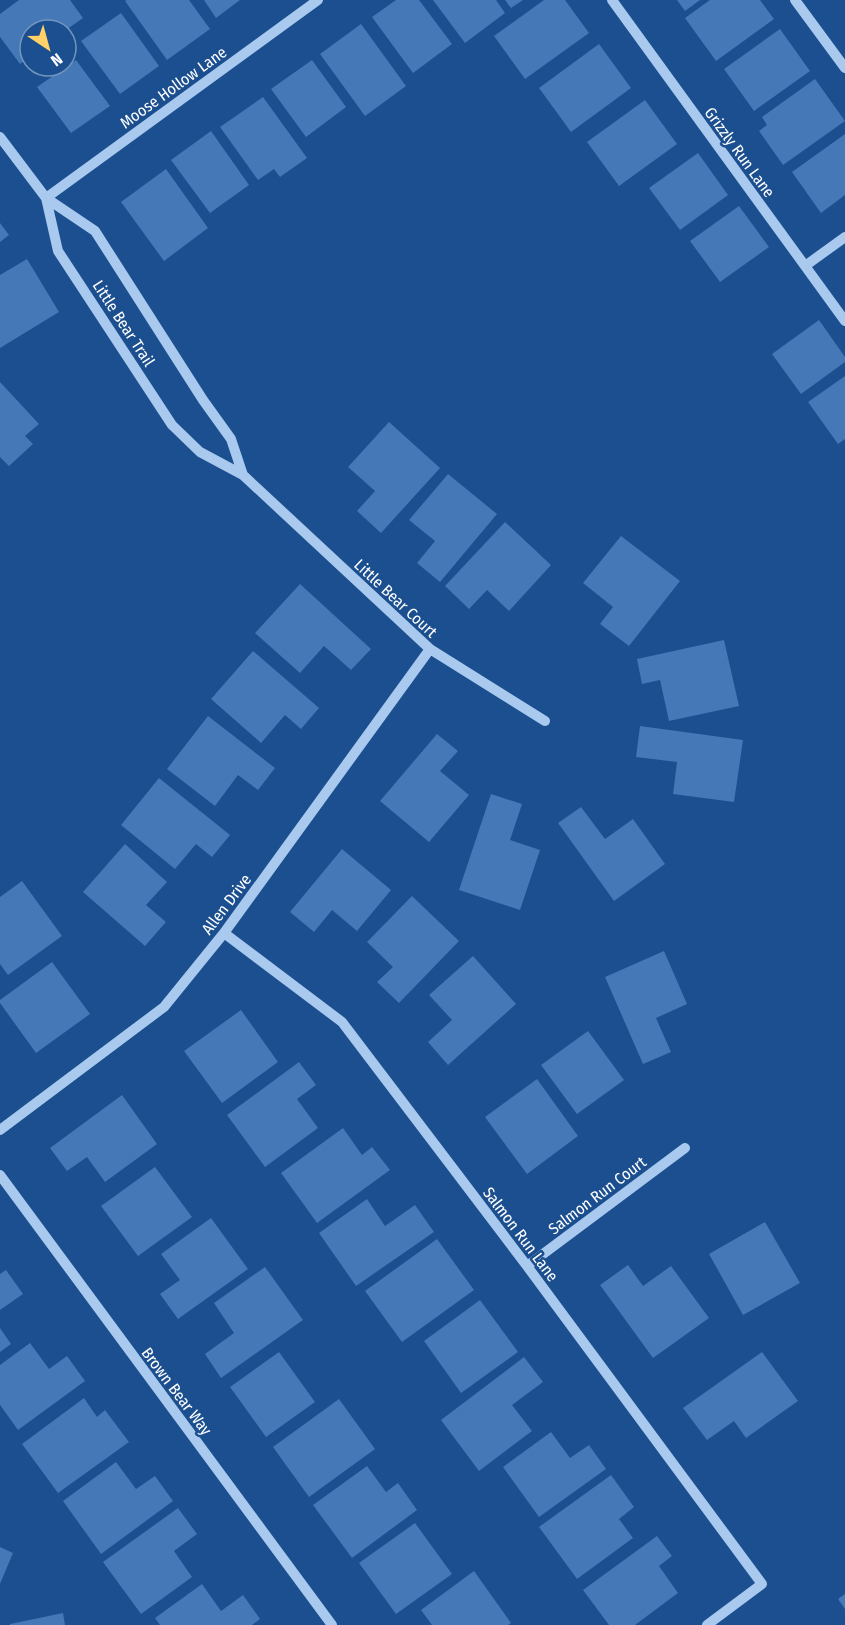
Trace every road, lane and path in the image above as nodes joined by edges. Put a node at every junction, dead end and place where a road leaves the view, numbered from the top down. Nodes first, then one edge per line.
1 (612, 0) edge
2 (795, 0) edge
3 (315, 1) edge
4 (845, 68) edge
5 (0, 137) edge
6 (46, 198) junction
7 (845, 237) edge
8 (805, 266) junction
9 (845, 321) edge
10 (221, 424) joint
11 (200, 452) joint
12 (243, 475) junction
13 (430, 649) junction
14 (545, 721) dead end
15 (224, 933) junction
16 (0, 1130) edge
17 (685, 1148) dead end
18 (0, 1175) edge
19 (527, 1266) junction
20 (332, 1625) edge
21 (707, 1625) edge

1 - 8 street, Grizzly Run Lane
2 - 4 street
3 - 6 street, Moose Hollow Lane
5 - 6 street, Little Bear Trail
6 - 10 street, Little Bear Trail
6 - 11 street, Little Bear Trail
7 - 8 street
8 - 9 street, Grizzly Run Lane
10 - 12 street, Little Bear Court
11 - 12 street, Little Bear Court
12 - 13 street, Little Bear Court
13 - 14 street, Little Bear Court
13 - 15 street, Allen Drive
15 - 16 street, Allen Drive
15 - 19 street, Salmon Run Lane
17 - 19 street, Salmon Run Court
18 - 20 street, Brown Bear Way
19 - 21 street, Salmon Run Lane

